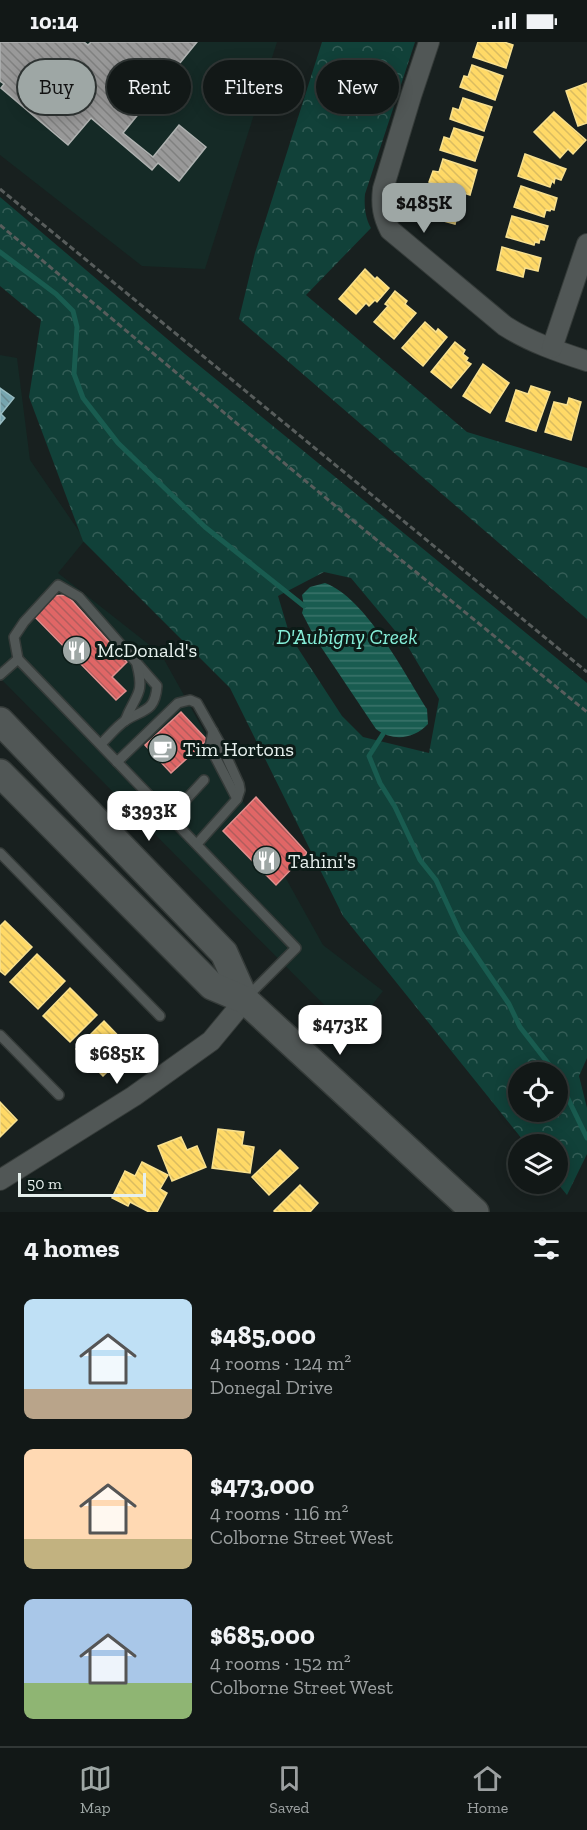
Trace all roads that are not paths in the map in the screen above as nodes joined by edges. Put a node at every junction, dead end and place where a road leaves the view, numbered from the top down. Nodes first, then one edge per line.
1 (429, 42) edge
2 (587, 244) edge
3 (552, 348) junction
4 (587, 362) edge
5 (18, 659) junction
6 (136, 661) junction
7 (0, 675) edge
8 (0, 720) edge
9 (125, 721) junction
10 (101, 744) junction
11 (117, 762) junction
12 (0, 773) edge
13 (204, 780) dead end
14 (170, 817) junction
15 (197, 844) junction
16 (0, 853) edge
17 (245, 1000) junction
18 (160, 1016) dead end
19 (0, 1035) edge
20 (59, 1095) dead end
21 (0, 1180) edge
22 (475, 1212) edge

1 - 3 street
2 - 3 street
3 - 4 street
5 - 6 lane
5 - 7 lane
5 - 10 lane
6 - 9 lane
6 - 9 lane
8 - 17 main road
9 - 10 lane
10 - 11 lane
11 - 14 lane
11 - 15 lane
12 - 17 main road
13 - 14 lane
14 - 15 lane
15 - 17 lane
16 - 18 lane
17 - 21 street
17 - 22 main road
19 - 20 lane

